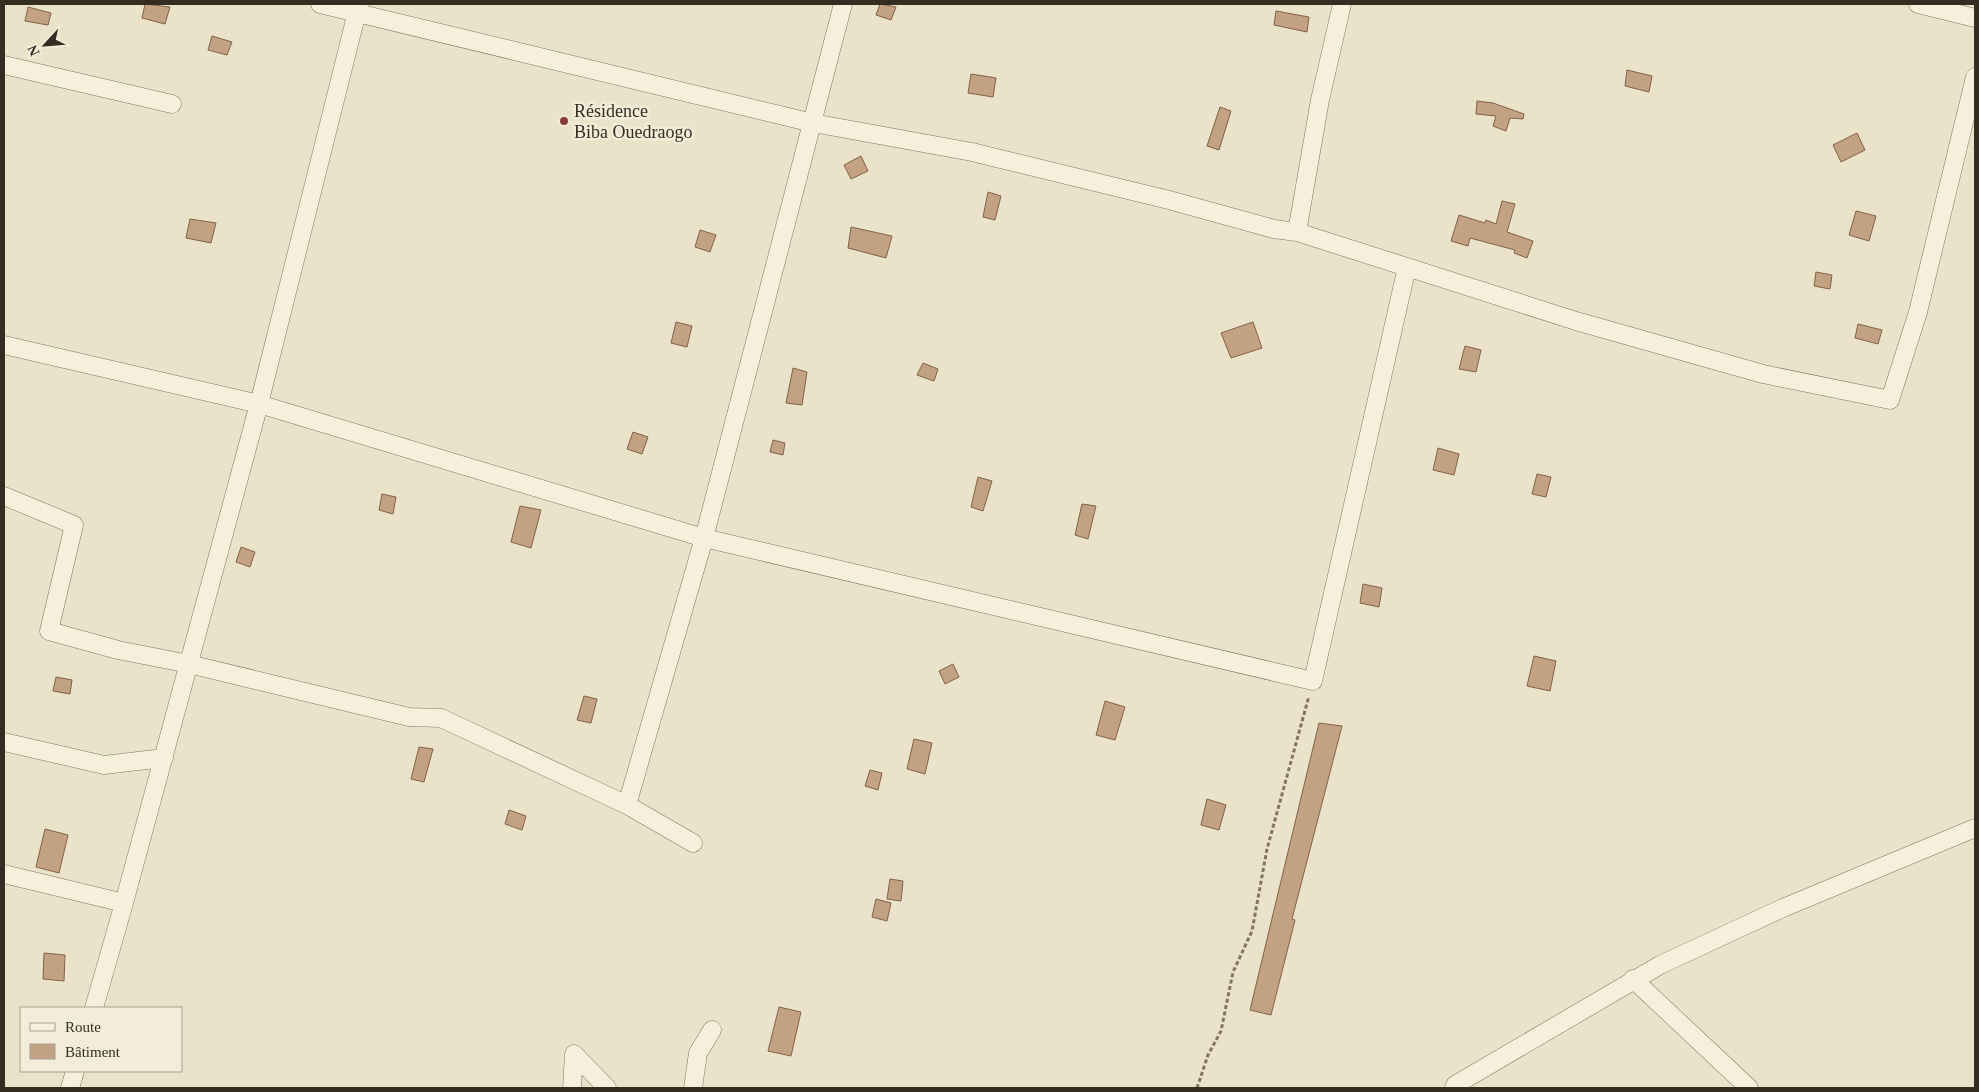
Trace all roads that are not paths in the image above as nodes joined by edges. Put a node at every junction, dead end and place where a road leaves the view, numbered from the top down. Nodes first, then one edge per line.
1 (320, 4) edge
2 (843, 4) edge
3 (1342, 4) edge
4 (1918, 4) edge
5 (358, 8) edge
6 (1975, 18) edge
7 (4, 65) edge
8 (1975, 77) edge
9 (172, 104) dead end
10 (813, 123) junction
11 (1298, 232) junction
12 (1407, 267) junction
13 (4, 345) edge
14 (259, 404) junction
15 (4, 496) edge
16 (704, 538) junction
17 (189, 664) junction
18 (4, 742) edge
19 (164, 758) junction
20 (627, 806) junction
21 (1975, 828) edge
22 (693, 842) dead end
23 (4, 874) edge
24 (124, 903) junction
25 (1633, 979) junction
26 (94, 1007) edge
27 (712, 1030) dead end
28 (75, 1072) edge
29 (70, 1088) edge
30 (572, 1088) edge
31 (607, 1088) edge
32 (693, 1088) edge
33 (1454, 1088) edge
34 (1749, 1088) edge

1 - 5 street
2 - 10 street
3 - 11 street
4 - 6 street
5 - 10 street
5 - 14 street
7 - 9 street
8 - 12 street
10 - 11 street
10 - 16 street
11 - 12 street
12 - 16 street
13 - 14 street
14 - 16 street
14 - 17 street
15 - 17 street
16 - 20 street
17 - 19 street
17 - 20 street
18 - 19 street
19 - 24 street
20 - 22 street
21 - 25 street
23 - 24 street
24 - 26 street
25 - 33 street
25 - 34 street
27 - 32 street
28 - 29 street
30 - 31 street

